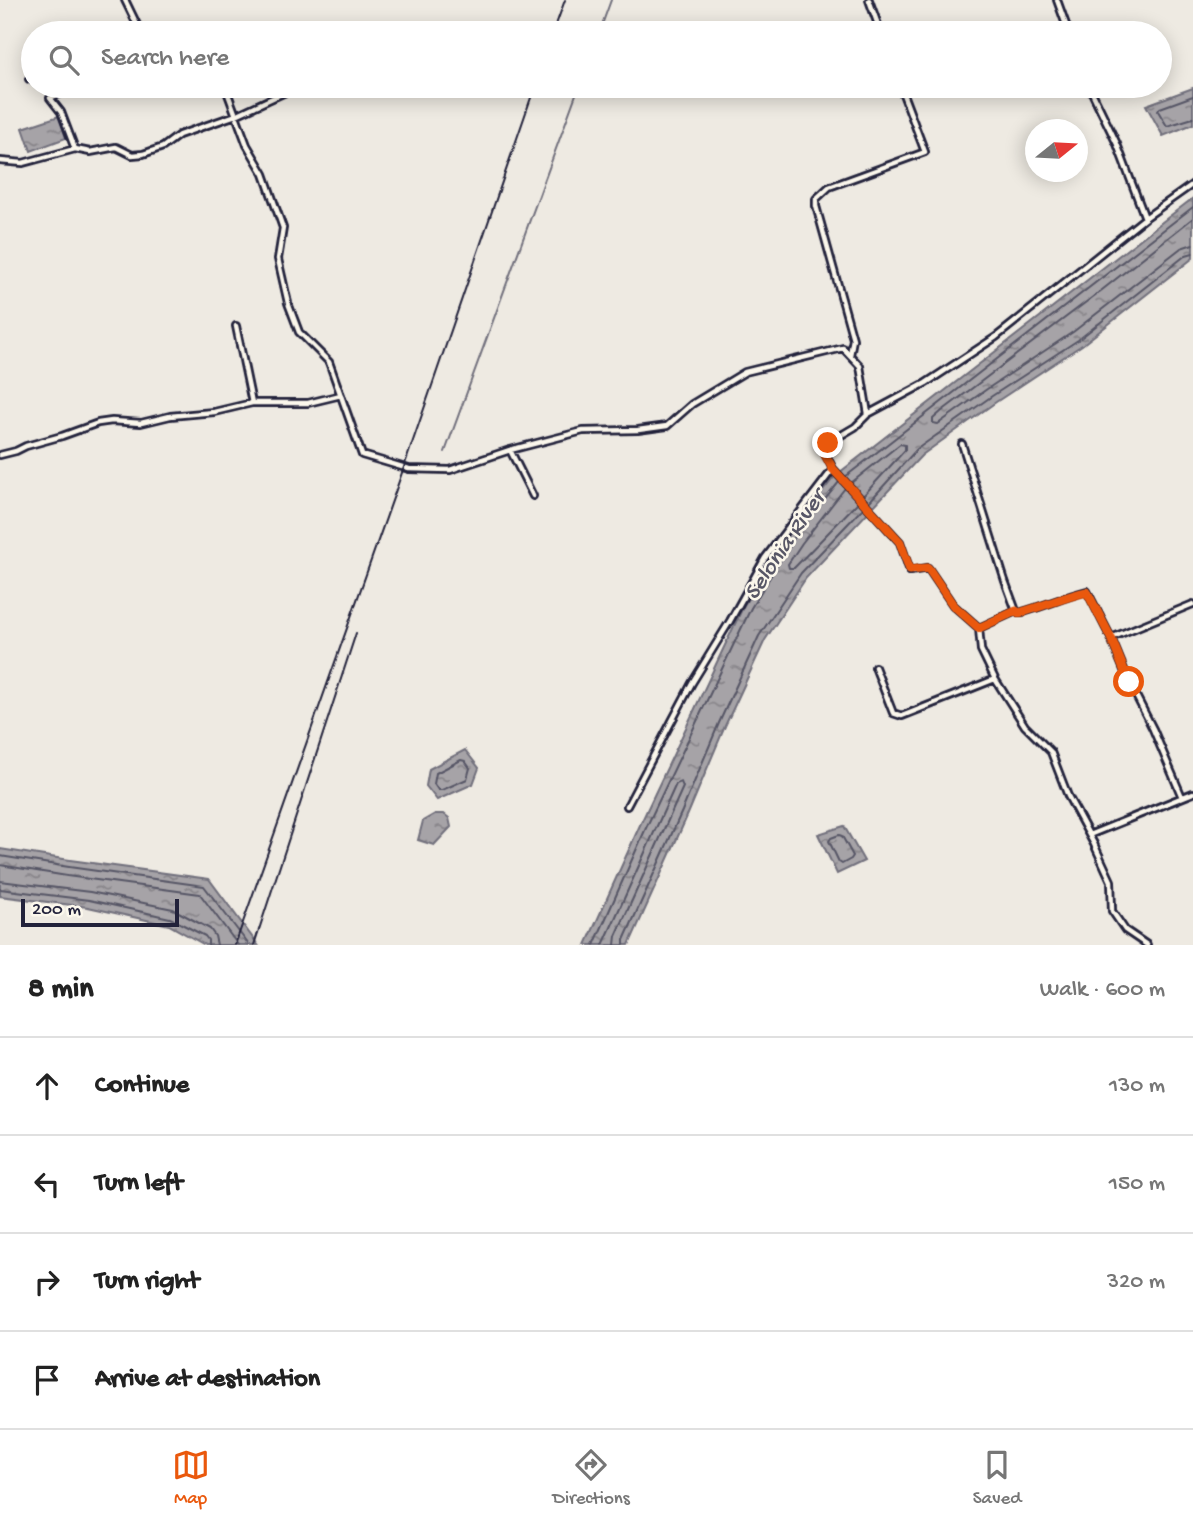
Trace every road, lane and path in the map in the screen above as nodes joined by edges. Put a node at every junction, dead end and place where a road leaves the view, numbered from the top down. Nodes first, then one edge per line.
1 (125, 0) edge
2 (869, 0) edge
3 (1057, 0) edge
4 (135, 21) edge
5 (877, 21) edge
6 (1065, 21) edge
7 (50, 98) edge
8 (230, 98) edge
9 (273, 98) edge
10 (905, 98) edge
11 (1095, 98) edge
12 (236, 115) junction
13 (75, 149) junction
14 (0, 161) edge
15 (1193, 184) edge
16 (1145, 218) junction
17 (236, 327) dead end
18 (850, 355) junction
19 (341, 395) junction
20 (252, 403) junction
21 (868, 414) junction
22 (961, 444) dead end
23 (510, 450) junction
24 (0, 455) edge
25 (833, 469) junction
26 (533, 496) dead end
27 (1193, 604) edge
28 (1016, 611) junction
29 (979, 628) junction
30 (1111, 638) junction
31 (875, 667) dead end
32 (995, 679) junction
33 (1193, 793) edge
34 (1182, 797) junction
35 (627, 806) dead end
36 (1089, 835) junction
37 (1147, 945) edge

1 - 4 street
2 - 5 street
3 - 6 street
7 - 13 street
8 - 12 street
9 - 12 street
10 - 18 street
11 - 16 street
12 - 13 street
12 - 19 street
13 - 14 street
15 - 16 street
16 - 21 street
17 - 20 street
18 - 21 street
18 - 23 street
19 - 20 street
19 - 23 street
20 - 24 street
21 - 25 street
22 - 28 street
23 - 26 street
25 - 29 street
25 - 35 street
27 - 30 street
28 - 29 street
28 - 30 street
29 - 32 street
30 - 34 street
31 - 32 street
32 - 36 street
33 - 34 street
34 - 36 street
36 - 37 street

